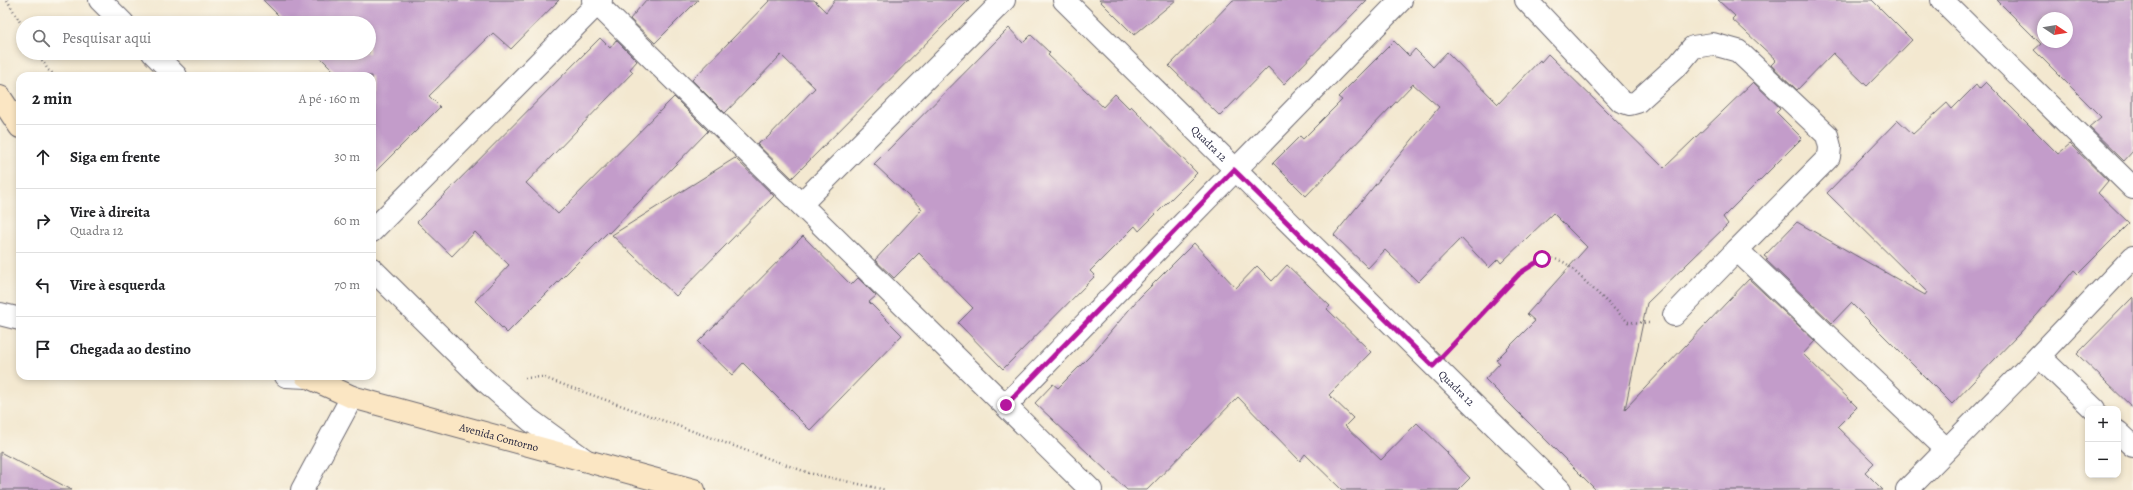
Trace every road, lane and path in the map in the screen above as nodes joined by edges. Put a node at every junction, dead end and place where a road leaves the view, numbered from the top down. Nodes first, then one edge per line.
1 (7, 0) edge
2 (100, 0) edge
3 (1004, 0) edge
4 (1064, 0) edge
5 (1401, 0) edge
6 (1526, 0) edge
7 (1942, 0) edge
8 (597, 1) edge
9 (16, 16) edge
10 (116, 16) edge
11 (42, 60) edge
12 (160, 60) edge
13 (51, 72) edge
14 (172, 72) edge
15 (0, 97) edge
16 (16, 121) edge
17 (1234, 170) junction
18 (2133, 188) edge
19 (801, 204) junction
20 (376, 227) edge
21 (1737, 250) junction
22 (2133, 256) edge
23 (376, 273) edge
24 (0, 314) edge
25 (1674, 315) joint
26 (16, 318) edge
27 (2039, 356) junction
28 (1433, 366) junction
29 (483, 379) junction
30 (315, 380) edge
31 (352, 397) junction
32 (1006, 405) junction
33 (2091, 406) edge
34 (2121, 435) edge
35 (2133, 446) edge
36 (1946, 449) junction
37 (588, 462) junction
38 (655, 485) edge
39 (302, 490) edge
40 (694, 490) edge
41 (886, 490) edge
42 (1091, 490) edge
43 (1560, 490) edge
44 (1906, 490) edge

1 - 9 path
2 - 10 street
3 - 19 street
4 - 17 street, Quadra 12
5 - 17 street
6 - 21 street
7 - 18 street
8 - 19 street
8 - 20 street
11 - 13 path
12 - 14 street
15 - 16 street
17 - 28 street, Quadra 12
17 - 32 street
19 - 32 street
21 - 25 street
21 - 36 street
22 - 27 street
23 - 29 street
24 - 26 street
25 - 28 path
27 - 33 street
27 - 36 street
28 - 43 street, Quadra 12
29 - 37 street
29 - 41 path
30 - 31 street, Avenida Contorno
31 - 37 street, Avenida Contorno
31 - 39 street
32 - 42 street
34 - 35 street
36 - 44 street
37 - 38 street, Avenida Contorno
38 - 40 street, Avenida Contorno

